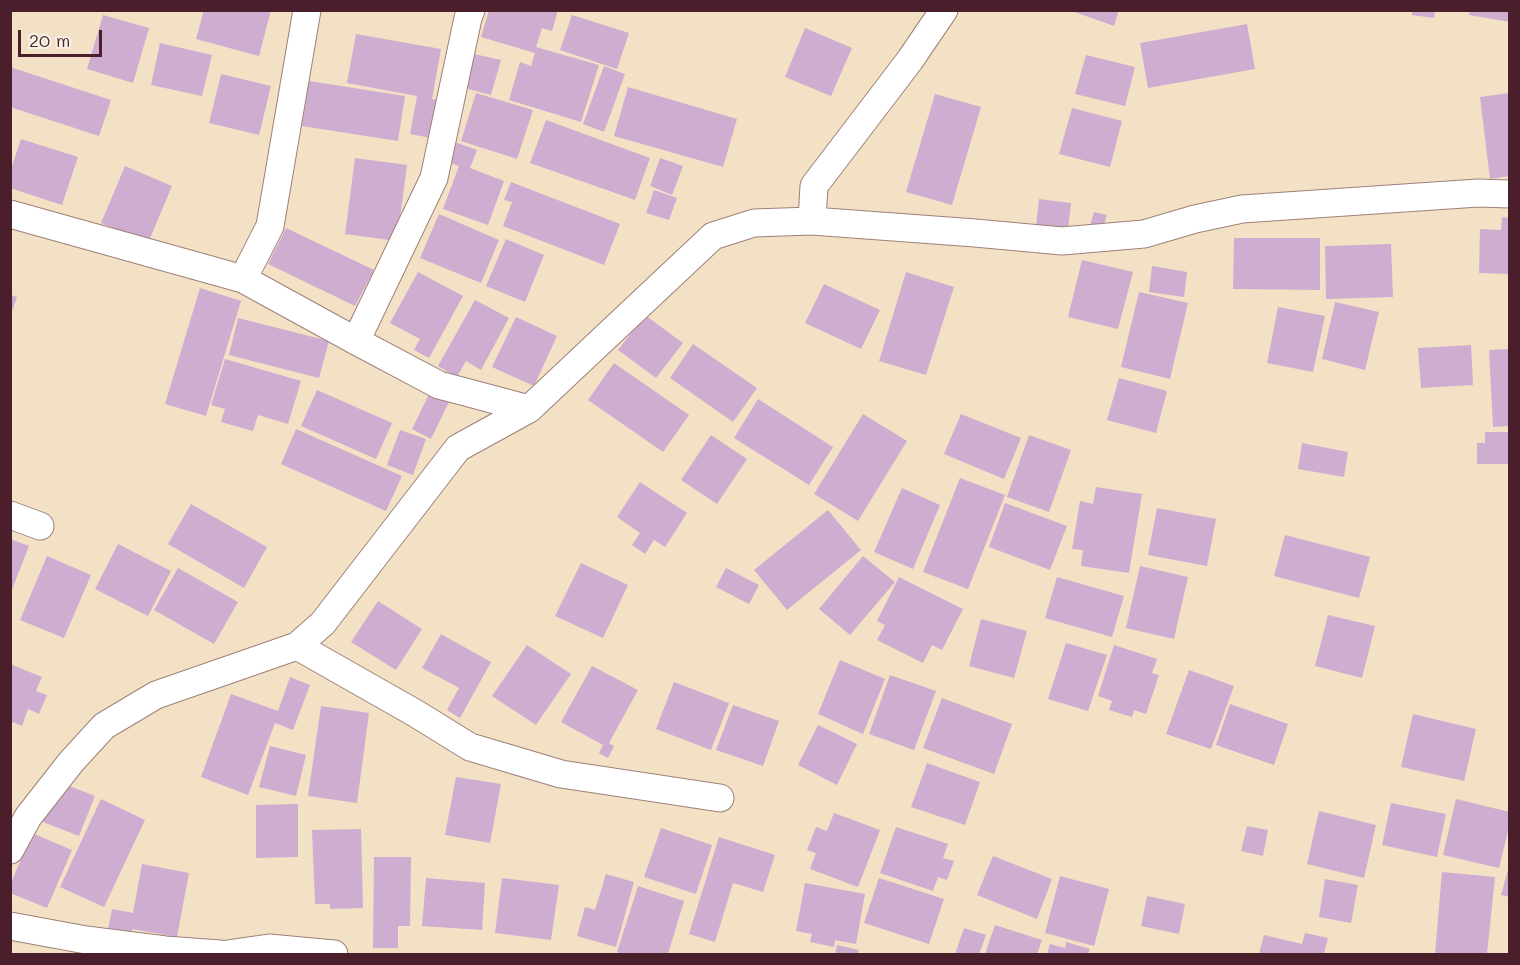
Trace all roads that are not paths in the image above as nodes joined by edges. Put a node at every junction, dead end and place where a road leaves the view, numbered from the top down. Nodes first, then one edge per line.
1 (307, 10) edge
2 (471, 10) edge
3 (944, 10) edge
4 (1509, 194) edge
5 (10, 214) edge
6 (812, 221) junction
7 (243, 279) junction
8 (356, 341) junction
9 (530, 409) junction
10 (10, 515) edge
11 (40, 526) dead end
12 (297, 646) junction
13 (720, 798) dead end
14 (10, 850) edge
15 (10, 926) edge
16 (220, 954) edge
17 (227, 954) edge
18 (334, 954) edge

1 - 7 street
2 - 8 street
3 - 6 street
4 - 6 street
5 - 7 street
6 - 9 street
7 - 8 street
8 - 9 street
9 - 12 street
10 - 11 street
12 - 13 street
12 - 14 street
15 - 16 street
17 - 18 street

